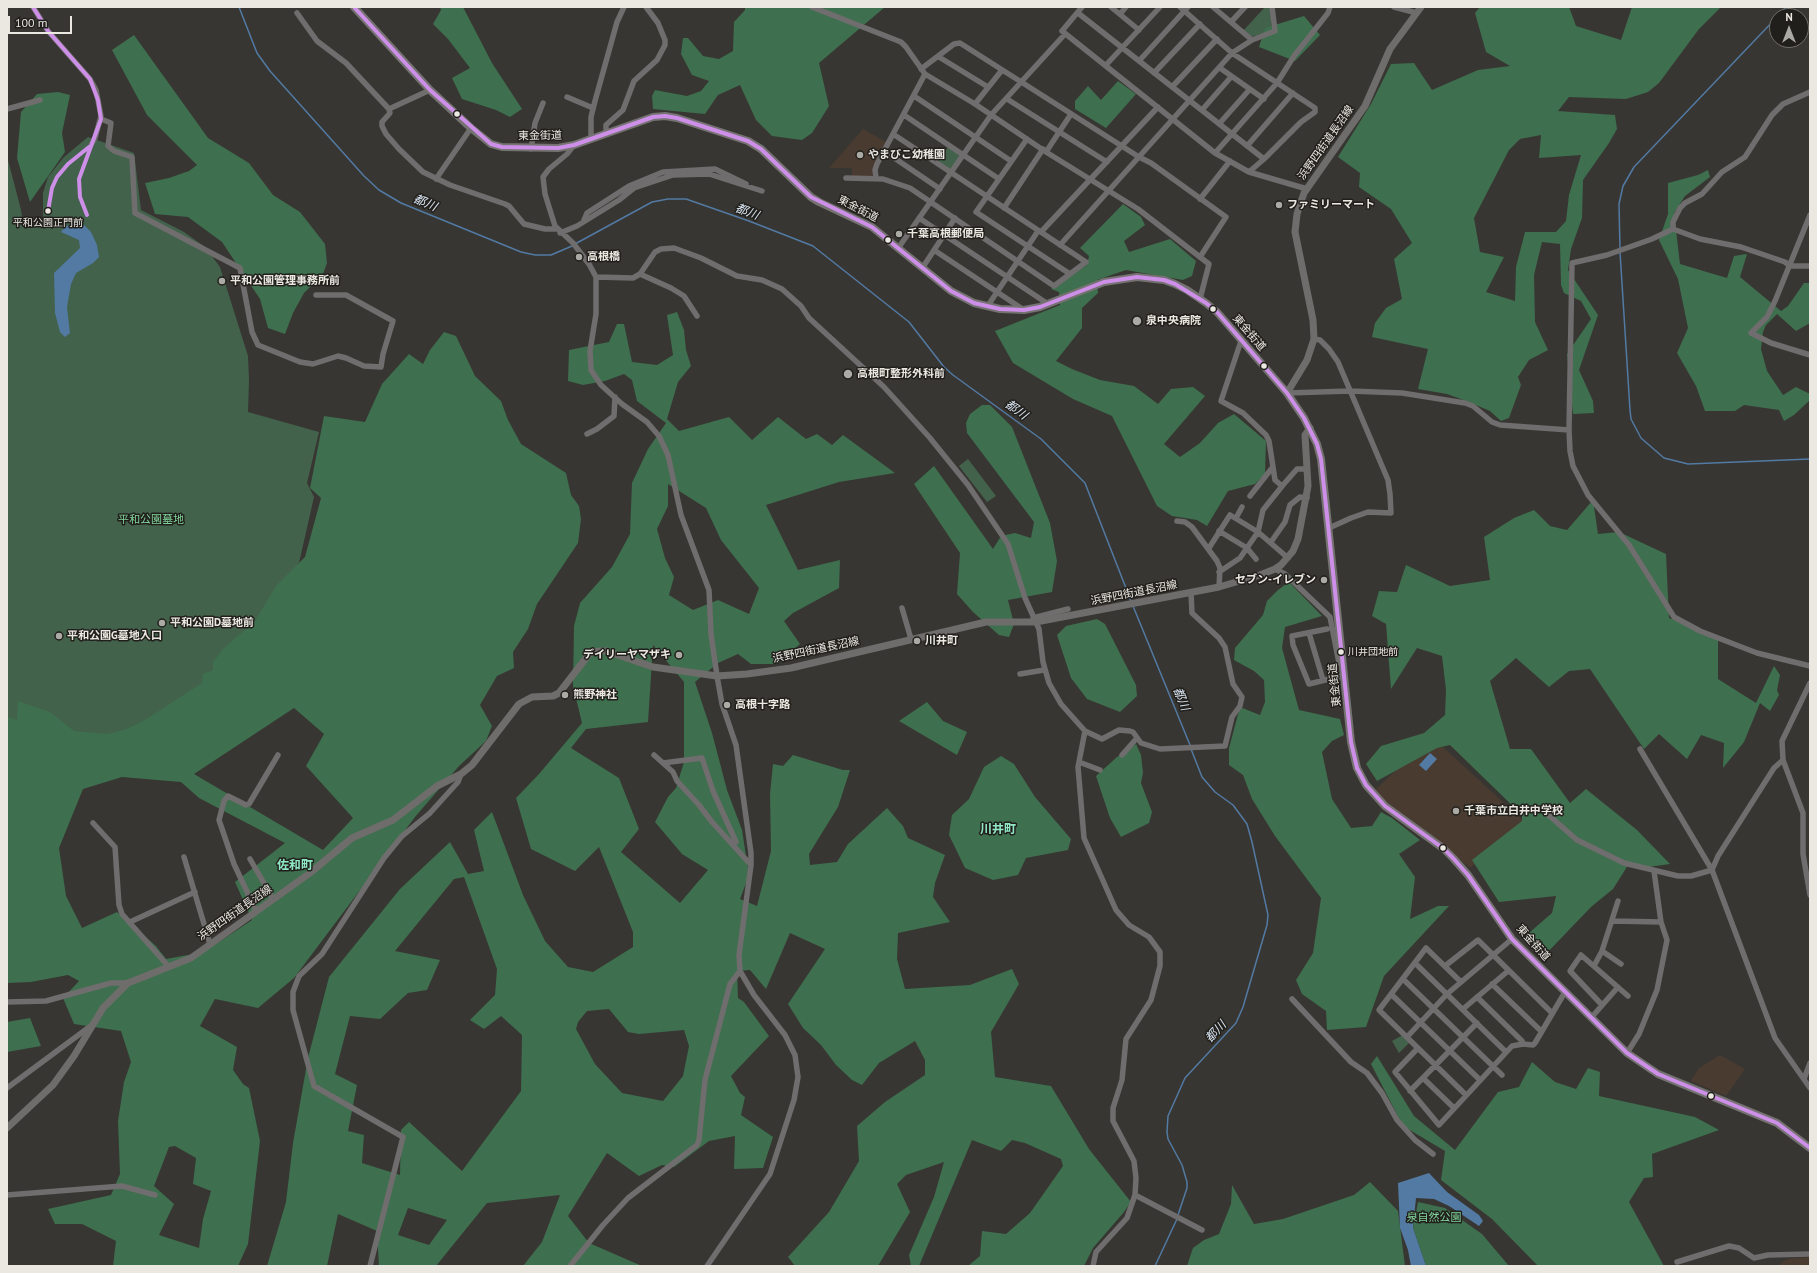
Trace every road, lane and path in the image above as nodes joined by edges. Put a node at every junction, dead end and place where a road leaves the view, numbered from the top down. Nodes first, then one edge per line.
1 (33, 7) edge
2 (355, 7) edge
3 (624, 7) edge
4 (646, 7) edge
5 (812, 7) edge
6 (1082, 7) edge
7 (1111, 7) edge
8 (1126, 7) edge
9 (1160, 7) edge
10 (1214, 7) edge
11 (1245, 7) edge
12 (1272, 7) edge
13 (1330, 7) edge
14 (1394, 7) edge
15 (1184, 8) edge
16 (1419, 10) edge
17 (297, 13) dead end
18 (1078, 13) junction
19 (1120, 14) junction
20 (1230, 22) junction
21 (1200, 24) junction
22 (1139, 30) junction
23 (1066, 34) junction
24 (1217, 39) junction
25 (1252, 40) junction
26 (1122, 48) junction
27 (1232, 53) junction
28 (940, 57) junction
29 (1139, 61) junction
30 (1106, 65) junction
31 (1220, 68) junction
32 (1002, 70) junction
33 (923, 72) junction
34 (1154, 73) junction
35 (1231, 77) junction
36 (1021, 83) junction
37 (1277, 83) junction
38 (988, 87) junction
39 (1172, 87) junction
40 (1250, 89) junction
41 (430, 90) junction
42 (1810, 92) edge
43 (1293, 93) junction
44 (914, 96) junction
45 (567, 97) dead end
46 (1007, 99) junction
47 (1264, 99) junction
48 (40, 100) dead end
49 (1189, 101) junction
50 (544, 103) dead end
51 (975, 104) junction
52 (1158, 107) junction
53 (593, 108) junction
54 (7, 109) edge
55 (389, 109) junction
56 (1202, 110) junction
57 (1071, 114) junction
58 (904, 115) junction
59 (991, 115) junction
60 (101, 119) junction
61 (1173, 119) junction
62 (1219, 124) junction
63 (471, 128) junction
64 (1059, 132) junction
65 (606, 134) junction
66 (893, 134) junction
67 (1232, 134) junction
68 (976, 138) junction
69 (591, 139) junction
70 (1028, 139) junction
71 (91, 145) dead end
72 (574, 145) junction
73 (1122, 146) junction
74 (1247, 146) junction
75 (531, 149) junction
76 (884, 151) junction
77 (1044, 151) junction
78 (1216, 153) junction
79 (964, 155) junction
80 (1139, 157) junction
81 (1264, 159) junction
82 (1011, 161) junction
83 (1230, 161) junction
84 (1106, 162) junction
85 (1248, 172) junction
86 (951, 173) junction
87 (846, 178) dead end
88 (876, 178) junction
89 (436, 179) junction
90 (999, 179) junction
91 (1091, 179) junction
92 (940, 189) junction
93 (1307, 189) junction
94 (762, 191) dead end
95 (1109, 191) junction
96 (987, 197) junction
97 (1200, 199) junction
98 (930, 203) junction
99 (1004, 208) junction
100 (1810, 215) edge
101 (919, 218) junction
102 (955, 218) junction
103 (1673, 229) junction
104 (558, 231) junction
105 (1039, 232) junction
106 (945, 234) junction
107 (1060, 245) junction
108 (1028, 246) junction
109 (898, 247) junction
110 (934, 250) junction
111 (1200, 256) junction
112 (1018, 261) junction
113 (1790, 266) junction
114 (1810, 266) edge
115 (923, 267) junction
116 (640, 274) junction
117 (1070, 274) junction
118 (1008, 276) junction
119 (596, 277) junction
120 (998, 291) junction
121 (316, 295) dead end
122 (1200, 299) junction
123 (1048, 304) junction
124 (987, 307) junction
125 (1024, 310) junction
126 (697, 316) dead end
127 (1314, 339) junction
128 (1241, 341) junction
129 (1810, 355) edge
130 (1350, 391) junction
131 (1287, 393) junction
132 (615, 397) junction
133 (1310, 428) junction
134 (1569, 430) junction
135 (587, 434) dead end
136 (1272, 468) junction
137 (1307, 469) junction
138 (1282, 486) junction
139 (1250, 496) dead end
140 (1307, 498) junction
141 (1242, 507) dead end
142 (1236, 518) junction
143 (1177, 521) dead end
144 (1329, 528) junction
145 (1219, 532) junction
146 (1258, 532) junction
147 (1271, 542) junction
148 (1208, 548) junction
149 (1247, 548) junction
150 (1288, 558) junction
151 (1256, 559) dead end
152 (1275, 570) junction
153 (1219, 572) junction
154 (1219, 587) junction
155 (1191, 593) junction
156 (902, 608) dead end
157 (1068, 609) dead end
158 (1034, 620) junction
159 (1327, 629) dead end
160 (1308, 633) junction
161 (911, 639) junction
162 (1810, 666) edge
163 (1044, 670) junction
164 (1020, 674) dead end
165 (717, 676) junction
166 (1343, 676) junction
167 (1323, 680) junction
168 (1810, 683) edge
169 (1085, 731) junction
170 (1137, 738) junction
171 (1640, 750) dead end
172 (278, 755) dead end
173 (654, 755) dead end
174 (1122, 755) dead end
175 (1783, 760) junction
176 (1079, 762) junction
177 (663, 763) junction
178 (1100, 770) dead end
179 (461, 774) junction
180 (1545, 812) dead end
181 (93, 823) dead end
182 (736, 842) dead end
183 (184, 857) dead end
184 (250, 859) dead end
185 (751, 865) junction
186 (1712, 870) junction
187 (1654, 871) junction
188 (195, 892) junction
189 (1810, 895) edge
190 (273, 899) junction
191 (1618, 901) dead end
192 (256, 911) junction
193 (1612, 921) junction
194 (130, 922) junction
195 (1661, 922) junction
196 (1512, 939) junction
197 (210, 944) junction
198 (1602, 951) junction
199 (1493, 955) junction
200 (1415, 963) junction
201 (1620, 964) dead end
202 (1445, 966) junction
203 (1594, 966) junction
204 (169, 967) junction
205 (740, 971) junction
206 (1508, 971) junction
207 (1403, 979) junction
208 (1461, 982) junction
209 (128, 983) junction
210 (1492, 984) junction
211 (1618, 987) junction
212 (1565, 992) junction
213 (1392, 994) junction
214 (1447, 994) junction
215 (1628, 996) dead end
216 (1477, 997) junction
217 (1292, 998) dead end
218 (7, 1002) edge
219 (1602, 1005) junction
220 (1434, 1008) junction
221 (1463, 1008) junction
222 (1552, 1013) junction
223 (1591, 1018) junction
224 (1421, 1022) junction
225 (1477, 1023) junction
226 (92, 1025) junction
227 (1541, 1031) junction
228 (1407, 1037) junction
229 (1463, 1037) junction
230 (1523, 1044) junction
231 (1418, 1048) junction
232 (1450, 1050) junction
233 (1506, 1052) junction
234 (1627, 1053) junction
235 (1810, 1063) edge
236 (1436, 1065) junction
237 (1493, 1066) junction
238 (1502, 1075) dead end
239 (1423, 1078) junction
240 (1804, 1079) junction
241 (1480, 1080) junction
242 (7, 1088) edge
243 (1810, 1088) edge
244 (1410, 1091) junction
245 (1466, 1095) junction
246 (1454, 1108) junction
247 (7, 1128) edge
248 (1810, 1148) edge
249 (1433, 1154) dead end
250 (7, 1195) edge
251 (155, 1195) dead end
252 (1135, 1195) junction
253 (1202, 1230) dead end
254 (1810, 1254) edge
255 (1677, 1262) dead end
256 (370, 1266) edge
257 (570, 1266) edge
258 (707, 1266) edge
259 (1093, 1266) edge

1 - 60 street
2 - 41 highway, 東金街道
3 - 53 street
4 - 65 street
5 - 33 street
6 - 18 street
7 - 19 street
8 - 19 street
9 - 22 street
10 - 20 street
11 - 20 street
12 - 25 street
13 - 37 street
14 - 16 street
15 - 21 street
15 - 29 street
16 - 93 main road, 浜野四街道長沼線
17 - 55 street
18 - 23 street
18 - 26 street
19 - 22 street
20 - 25 street
21 - 24 street
21 - 34 street
22 - 26 street
23 - 30 street
23 - 36 street
24 - 27 street
24 - 39 street
25 - 27 street
26 - 29 street
26 - 30 street
27 - 31 street
27 - 37 street
28 - 32 street
28 - 33 street
28 - 38 street
29 - 34 street
30 - 52 street
31 - 35 street
31 - 49 street
32 - 36 street
32 - 38 street
33 - 44 street
33 - 51 street
34 - 39 street
35 - 40 street
35 - 56 street
36 - 46 street
36 - 57 street
37 - 43 street
37 - 47 street
38 - 51 street
39 - 49 street
40 - 47 street
40 - 62 street
41 - 55 street
41 - 63 highway, 東金街道
42 - 103 street
43 - 74 street
43 - 81 street
44 - 58 street
44 - 68 street
45 - 53 street
46 - 59 street
46 - 64 street
47 - 67 street
48 - 54 street
49 - 56 street
49 - 61 street
50 - 75 street
51 - 59 street
52 - 61 street
52 - 73 street
53 - 69 street
55 - 89 street
56 - 62 street
57 - 64 street
57 - 73 street
58 - 66 street
58 - 79 street
59 - 68 street
59 - 70 street
60 - 71 street
60 - 121 street
61 - 78 street
61 - 80 street
62 - 67 street
63 - 75 highway, 東金街道
63 - 89 street
64 - 77 street
64 - 84 street
65 - 69 highway, 東金街道
65 - 109 highway, 東金街道
66 - 76 street
66 - 86 street
67 - 74 street
67 - 78 street
68 - 79 street
68 - 82 street
69 - 72 highway, 東金街道
70 - 77 street
70 - 82 street
72 - 75 highway, 東金街道
72 - 104 street
73 - 80 street
73 - 84 street
74 - 81 street
76 - 88 street
76 - 92 street
77 - 91 street
77 - 99 street
78 - 83 street
79 - 86 street
79 - 90 street
80 - 95 street
80 - 97 street
81 - 85 street
82 - 90 street
83 - 85 street
83 - 97 street
84 - 91 street
85 - 93 street
86 - 92 street
86 - 96 street
87 - 88 street
88 - 98 street
89 - 104 street
90 - 96 street
91 - 95 street
91 - 105 street
92 - 98 street
93 - 127 main road, 浜野四街道長沼線
94 - 104 street
95 - 107 street
95 - 111 street
96 - 99 street
96 - 108 street
97 - 111 street
98 - 101 street
98 - 102 street
99 - 105 street
100 - 113 street
101 - 106 street
101 - 109 street
102 - 106 street
102 - 112 street
103 - 113 street
103 - 134 street
104 - 119 street
105 - 107 street
105 - 108 street
106 - 110 street
106 - 118 street
107 - 117 street
108 - 112 street
108 - 117 street
109 - 115 highway, 東金街道
110 - 115 street
110 - 120 street
111 - 122 street
112 - 117 street
112 - 118 street
113 - 114 street
113 - 129 street
115 - 124 highway, 東金街道
116 - 119 street
116 - 126 street
116 - 158 street
118 - 120 street
118 - 123 street
119 - 132 street
120 - 124 street
120 - 125 street
122 - 123 highway, 東金街道
122 - 128 highway, 東金街道
123 - 125 highway, 東金街道
124 - 125 highway, 東金街道
127 - 130 street
127 - 131 main road, 浜野四街道長沼線
128 - 131 highway, 東金街道
128 - 136 street
130 - 131 street
130 - 134 street
130 - 144 street
131 - 133 highway, 東金街道
132 - 135 street
132 - 165 street
133 - 137 main road, 浜野四街道長沼線
133 - 144 highway, 東金街道
134 - 162 street
136 - 138 street
136 - 139 street
137 - 138 street
137 - 140 main road, 浜野四街道長沼線
138 - 146 street
140 - 147 street
140 - 150 main road, 浜野四街道長沼線
141 - 142 street
142 - 145 street
142 - 146 street
143 - 148 street
144 - 166 highway, 東金街道
145 - 148 street
145 - 149 street
146 - 147 street
146 - 149 street
147 - 150 street
148 - 153 street
149 - 151 street
149 - 153 street
150 - 152 main road, 浜野四街道長沼線
152 - 154 main road, 浜野四街道長沼線
152 - 166 street
153 - 154 street
154 - 155 main road, 浜野四街道長沼線
155 - 158 main road, 浜野四街道長沼線
155 - 170 street
156 - 161 street
157 - 158 street
158 - 161 main road, 浜野四街道長沼線
158 - 163 street
159 - 160 street
160 - 167 street
160 - 167 street
161 - 165 main road, 浜野四街道長沼線
163 - 164 street
163 - 169 street
165 - 179 main road, 浜野四街道長沼線
165 - 185 street
166 - 167 street
166 - 196 highway, 東金街道
168 - 175 street
169 - 170 street
169 - 176 street
170 - 174 street
171 - 186 street
172 - 192 street
173 - 177 street
175 - 186 street
175 - 189 street
176 - 178 street
176 - 252 street
177 - 182 street
177 - 185 street
179 - 190 main road, 浜野四街道長沼線
179 - 256 street
180 - 187 street
181 - 194 street
183 - 188 street
184 - 190 street
185 - 205 street
186 - 187 street
186 - 240 street
187 - 195 street
188 - 194 street
188 - 197 street
190 - 192 main road, 浜野四街道長沼線
191 - 193 street
192 - 197 main road, 浜野四街道長沼線
193 - 195 street
193 - 198 street
194 - 204 street
195 - 234 street
196 - 199 street
196 - 212 highway, 東金街道
197 - 204 main road, 浜野四街道長沼線
198 - 201 street
198 - 203 street
199 - 202 street
199 - 206 street
199 - 208 street
200 - 202 street
200 - 207 street
200 - 214 street
202 - 208 street
203 - 211 street
203 - 219 street
204 - 209 main road, 浜野四街道長沼線
205 - 257 street
205 - 258 street
206 - 210 street
206 - 222 street
207 - 213 street
207 - 220 street
208 - 214 street
209 - 218 street
209 - 226 main road, 浜野四街道長沼線
210 - 216 street
210 - 227 street
211 - 215 street
211 - 219 street
212 - 222 street
212 - 223 highway, 東金街道
213 - 224 street
213 - 228 street
214 - 220 street
214 - 221 street
216 - 221 street
216 - 230 street
217 - 249 street
219 - 223 street
220 - 224 street
220 - 229 street
221 - 225 street
222 - 227 street
223 - 234 highway, 東金街道
224 - 228 street
224 - 232 street
225 - 229 street
225 - 233 street
226 - 242 street
226 - 247 main road, 浜野四街道長沼線
227 - 230 street
228 - 231 street
229 - 232 street
229 - 237 street
230 - 233 street
231 - 236 street
231 - 244 street
232 - 236 street
232 - 241 street
233 - 237 street
234 - 248 highway, 東金街道
235 - 240 street
236 - 239 street
236 - 245 street
237 - 238 street
237 - 241 street
239 - 244 street
239 - 246 street
240 - 243 street
241 - 245 street
244 - 246 street
245 - 246 street
250 - 251 street
252 - 253 street
252 - 259 street
254 - 255 street

